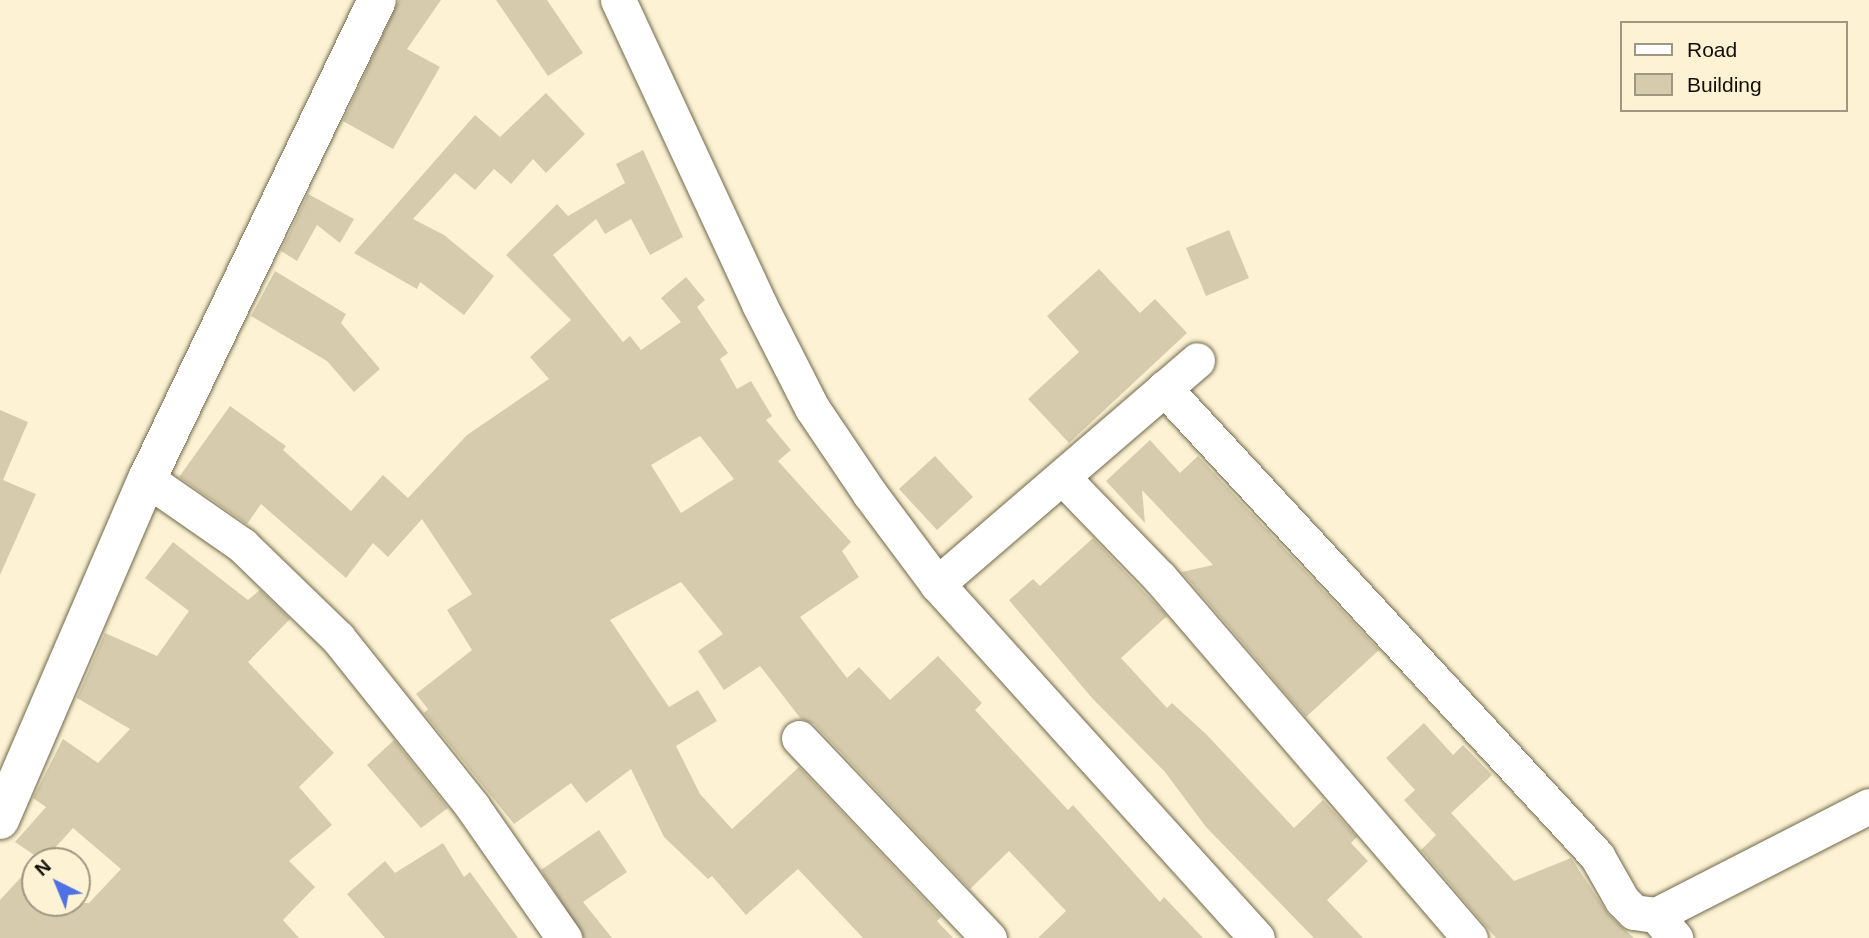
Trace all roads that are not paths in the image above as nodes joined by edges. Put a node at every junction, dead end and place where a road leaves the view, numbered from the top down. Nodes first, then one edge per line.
1 (377, 0) edge
2 (618, 0) edge
3 (1197, 360) dead end
4 (1164, 388) junction
5 (1063, 478) junction
6 (147, 479) junction
7 (937, 584) junction
8 (799, 738) dead end
9 (1869, 806) edge
10 (0, 820) edge
11 (1666, 926) edge
12 (564, 938) edge
13 (989, 938) edge
14 (1257, 938) edge
15 (1470, 938) edge

1 - 6 street
2 - 7 street
3 - 4 street
4 - 5 street
4 - 11 street
5 - 7 street
5 - 15 street
6 - 10 street
6 - 12 street
7 - 14 street
8 - 13 street
9 - 11 street

